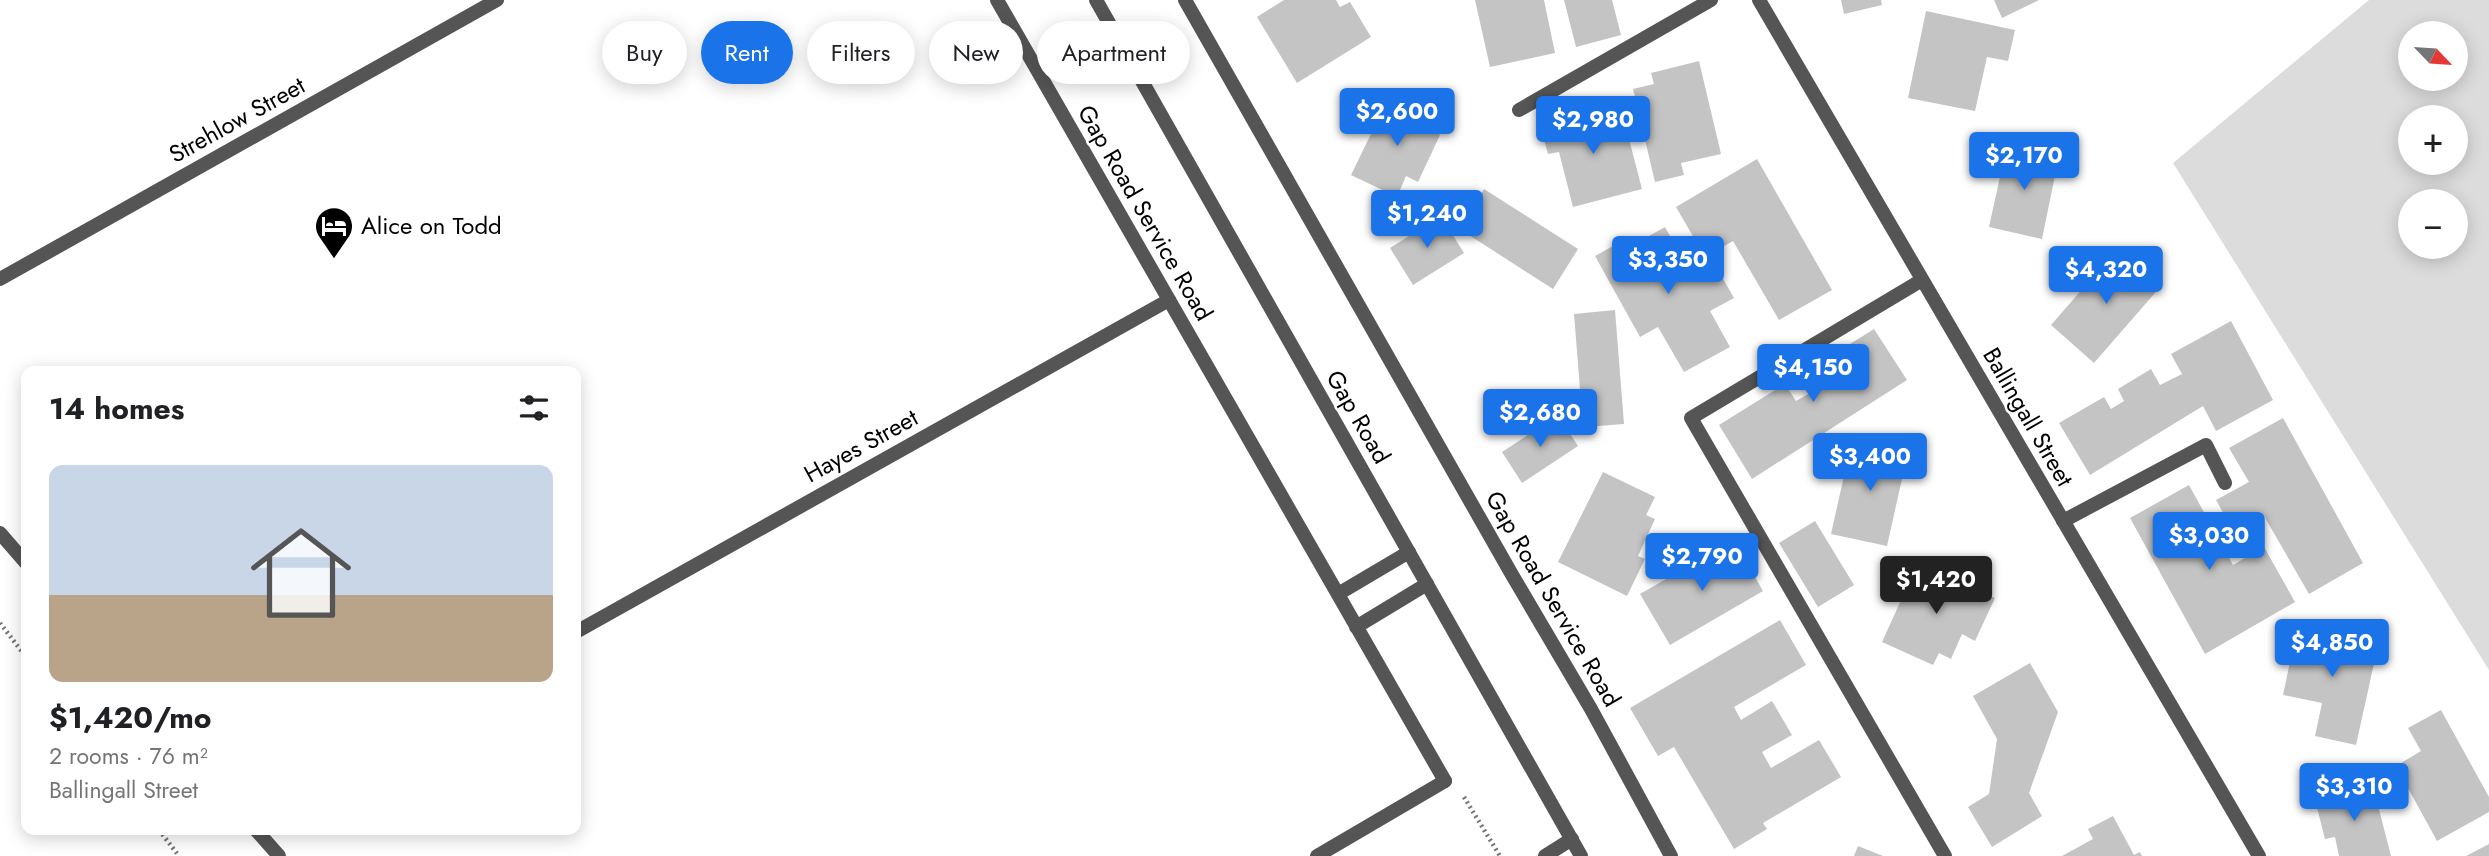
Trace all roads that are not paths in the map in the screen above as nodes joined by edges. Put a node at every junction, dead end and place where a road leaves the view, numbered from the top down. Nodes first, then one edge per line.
1 (497, 0) edge
2 (997, 0) edge
3 (1096, 0) edge
4 (1185, 0) edge
5 (1711, 0) edge
6 (1759, 0) edge
7 (1519, 110) dead end
8 (0, 279) edge
9 (1922, 280) junction
10 (1169, 300) junction
11 (2225, 483) dead end
12 (2063, 521) junction
13 (0, 533) edge
14 (1409, 552) junction
15 (21, 557) edge
16 (1427, 584) junction
17 (1338, 594) junction
18 (1356, 627) junction
19 (581, 629) edge
20 (260, 835) edge
21 (1572, 839) junction
22 (279, 856) edge
23 (1317, 856) edge
24 (1545, 856) edge
25 (1581, 856) edge
26 (1671, 856) edge
27 (1945, 856) edge
28 (2259, 856) edge

1 - 8 street, Strehlow Street
2 - 10 street, Gap Road Service Road
3 - 14 street, Gap Road
4 - 26 street, Gap Road Service Road
5 - 7 street
6 - 9 street, Ballingall Street
9 - 12 street, Ballingall Street
9 - 27 street
10 - 17 street, Gap Road Service Road
10 - 19 street, Hayes Street
11 - 12 street
12 - 28 street, Ballingall Street
13 - 15 street
14 - 16 street, Gap Road
14 - 17 street
16 - 18 street
16 - 21 street, Gap Road
17 - 18 street, Gap Road Service Road
18 - 23 street, Gap Road Service Road
20 - 22 street
21 - 24 street
21 - 25 street, Gap Road

